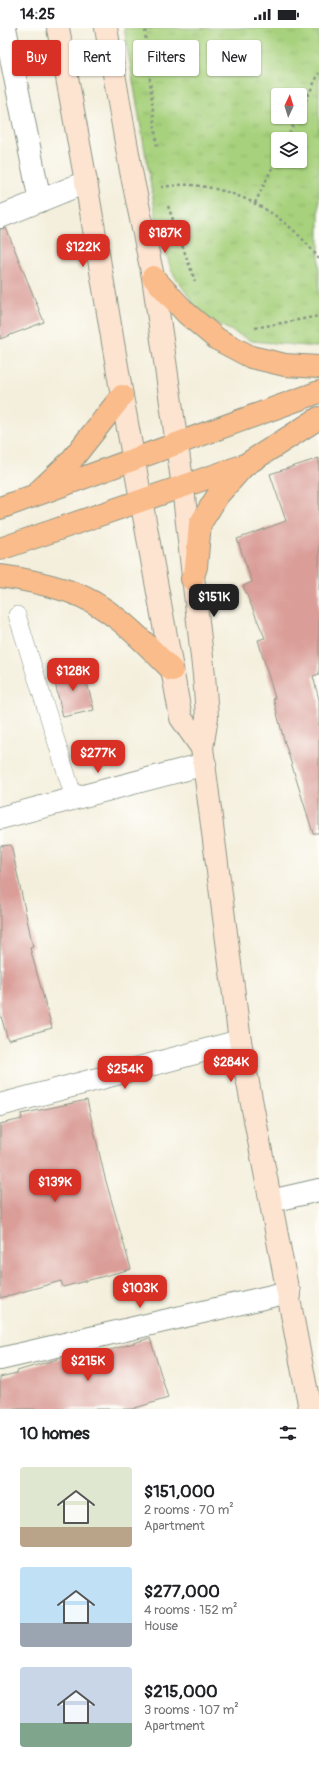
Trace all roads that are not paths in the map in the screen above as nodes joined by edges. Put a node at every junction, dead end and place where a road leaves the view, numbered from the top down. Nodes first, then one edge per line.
1 (5, 28) edge
2 (58, 28) edge
3 (106, 28) edge
4 (86, 182) junction
5 (40, 201) junction
6 (0, 217) edge
7 (153, 277) junction
8 (319, 367) edge
9 (319, 392) edge
10 (122, 396) junction
11 (319, 418) edge
12 (177, 444) junction
13 (133, 460) junction
14 (245, 465) junction
15 (183, 487) junction
16 (34, 496) junction
17 (141, 501) junction
18 (0, 508) edge
19 (0, 549) edge
20 (0, 576) edge
21 (192, 579) junction
22 (17, 615) dead end
23 (172, 670) junction
24 (203, 756) junction
25 (74, 798) junction
26 (0, 818) edge
27 (240, 1041) junction
28 (0, 1106) edge
29 (319, 1190) edge
30 (271, 1201) junction
31 (289, 1292) junction
32 (0, 1359) edge
33 (310, 1409) edge

1 - 5 street
2 - 4 street
3 - 7 street
4 - 5 street
4 - 10 street
5 - 6 street
7 - 8 main road
7 - 12 street
9 - 12 main road
10 - 13 street
10 - 16 main road
11 - 14 main road
12 - 13 main road
12 - 15 street
13 - 16 main road
13 - 17 street
14 - 15 main road
14 - 21 main road
15 - 17 main road
15 - 21 street
16 - 18 main road
17 - 19 main road
17 - 23 street
20 - 23 main road
21 - 24 street
22 - 25 lane
23 - 24 street
24 - 25 street
24 - 27 street
25 - 26 street
27 - 28 street
27 - 30 street
29 - 30 street
30 - 31 street
31 - 32 street
31 - 33 street

